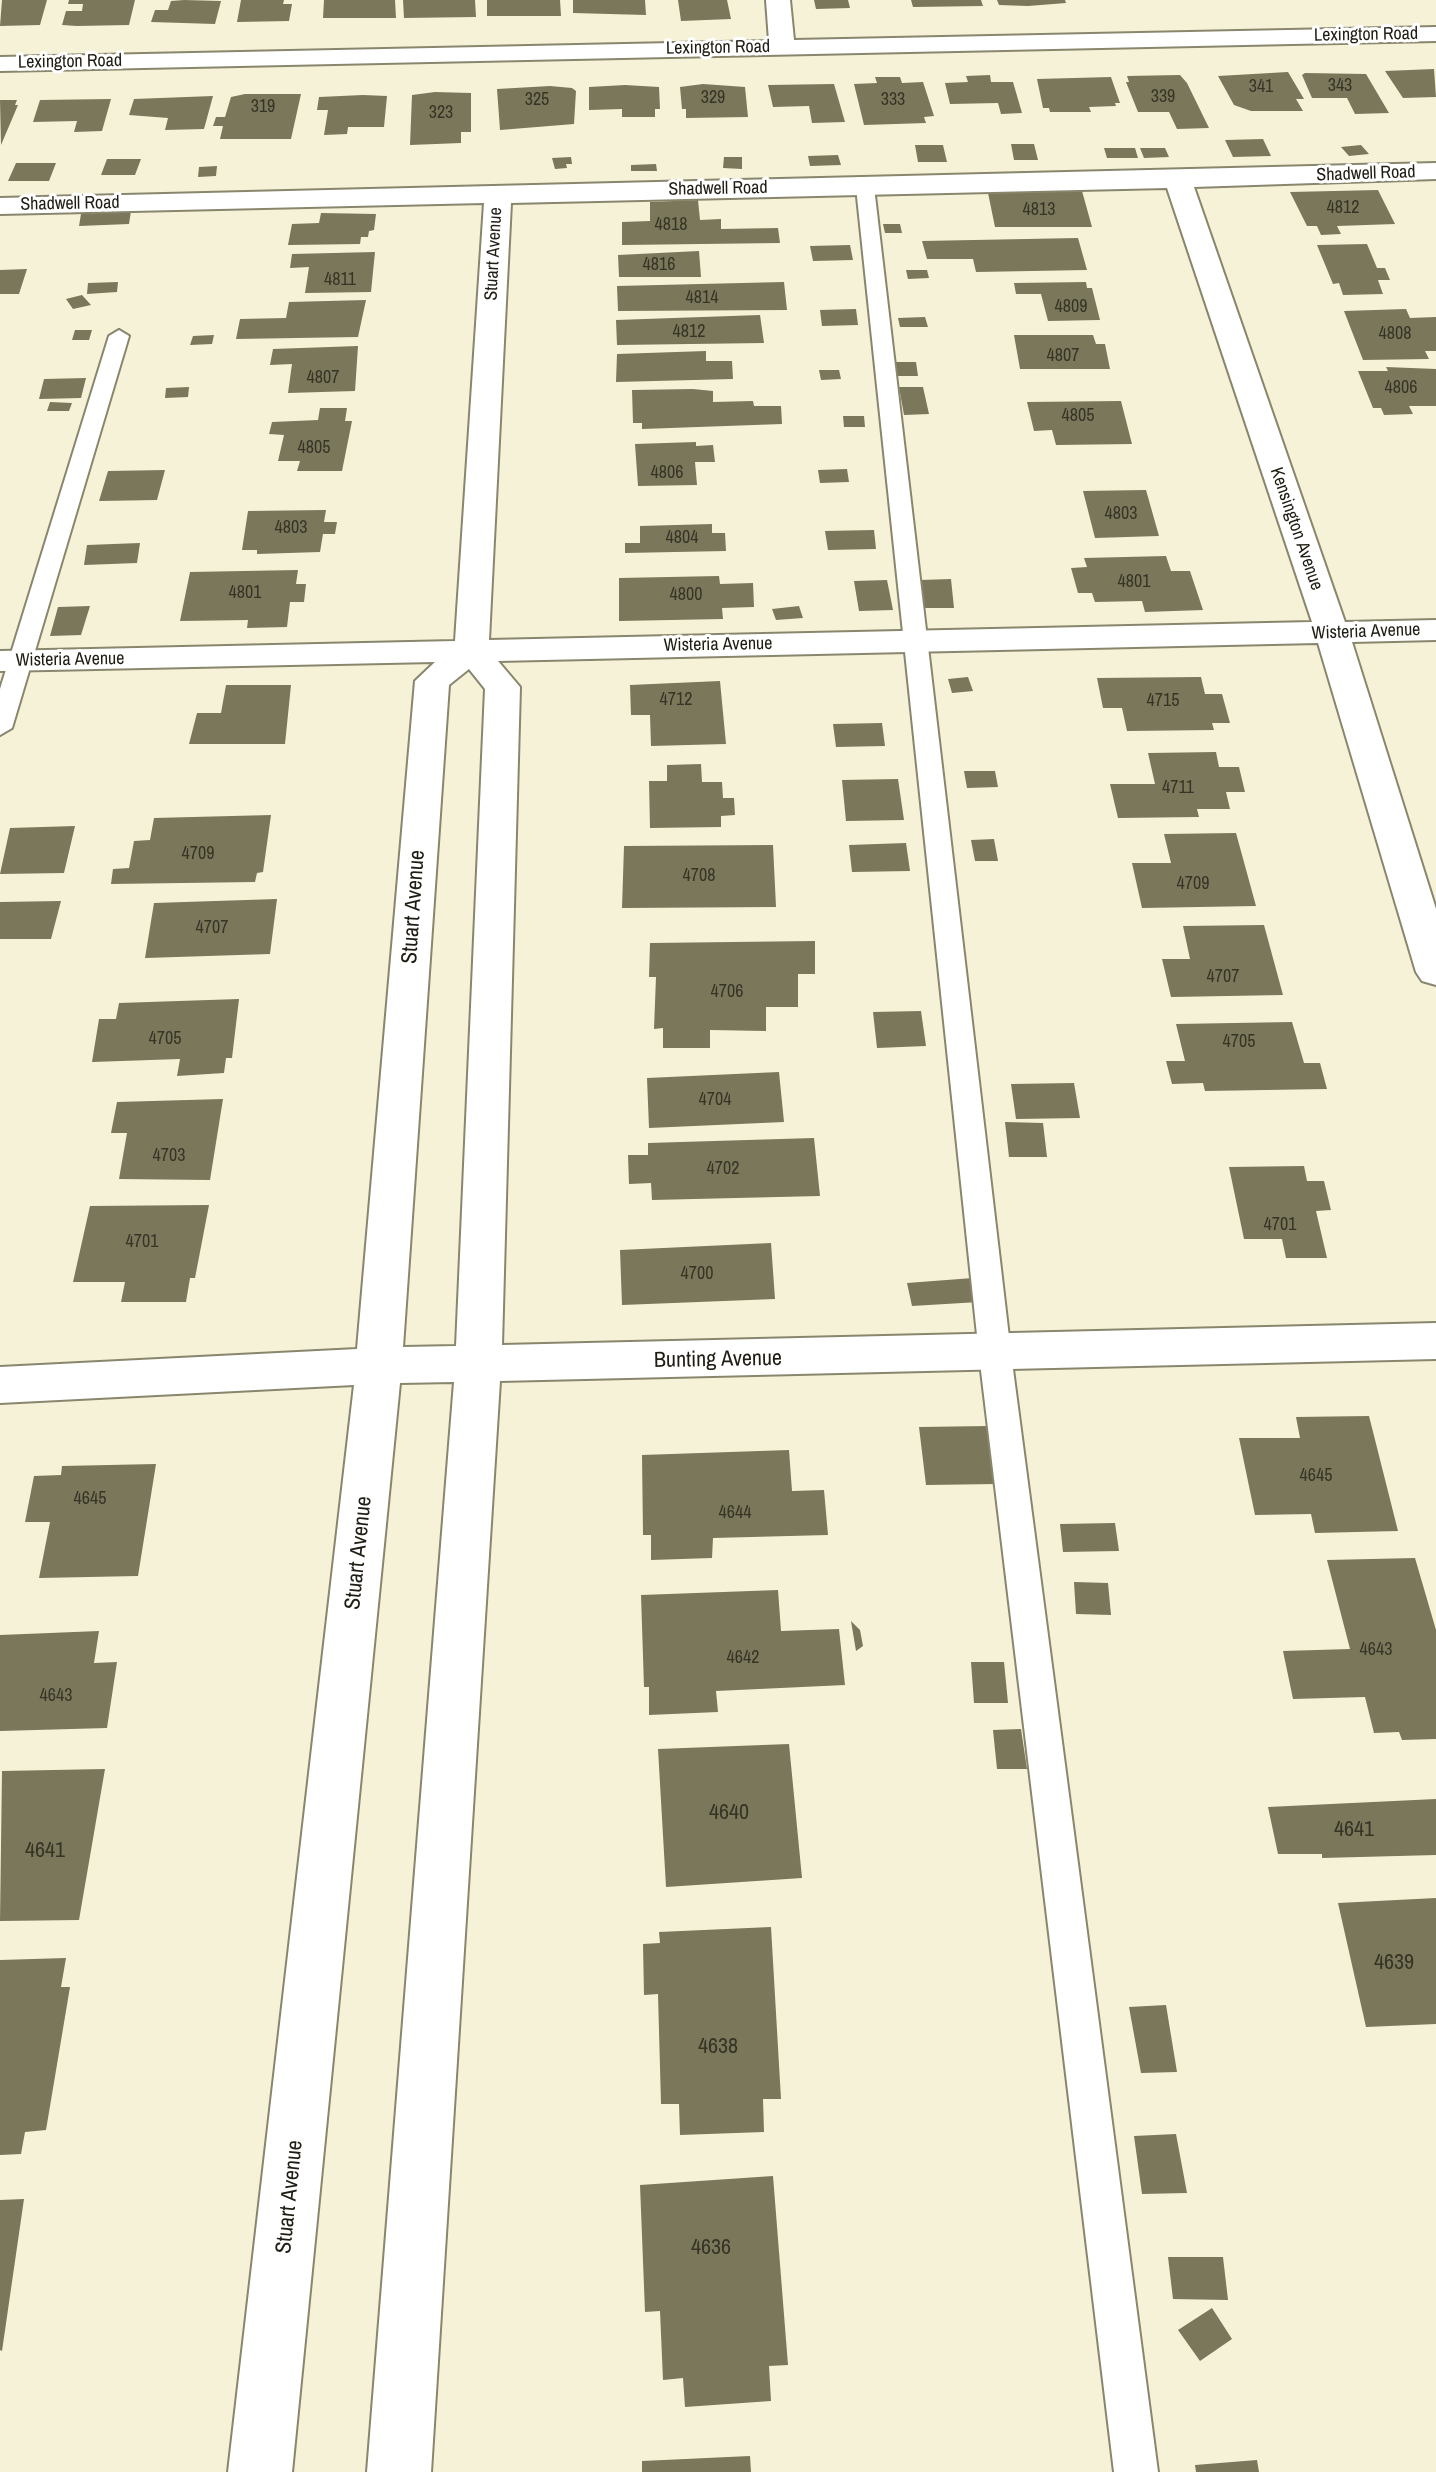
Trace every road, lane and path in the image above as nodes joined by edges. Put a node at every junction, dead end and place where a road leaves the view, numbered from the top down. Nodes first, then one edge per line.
1 (778, 0) edge
2 (1436, 34) edge
3 (782, 46) junction
4 (0, 64) edge
5 (1436, 171) edge
6 (1178, 180) junction
7 (865, 187) junction
8 (498, 194) junction
9 (0, 206) edge
10 (119, 336) dead end
11 (1436, 630) edge
12 (1332, 633) junction
13 (916, 641) junction
14 (471, 651) junction
15 (10, 661) edge
16 (0, 728) edge
17 (1436, 972) edge
18 (1436, 1341) edge
19 (995, 1354) junction
20 (379, 1366) junction
21 (478, 1366) junction
22 (0, 1385) edge
23 (260, 2472) edge
24 (399, 2472) edge
25 (1136, 2472) edge

1 - 3 street
2 - 3 street, Lexington Road
3 - 4 street, Lexington Road
5 - 6 street, Shadwell Road
6 - 7 street, Shadwell Road
6 - 12 street, Kensington Avenue
7 - 8 street, Shadwell Road
7 - 13 lane
8 - 9 street, Shadwell Road
8 - 14 street, Stuart Avenue
10 - 15 lane
11 - 12 street, Wisteria Avenue
12 - 13 street, Wisteria Avenue
12 - 17 street, Kensington Avenue
13 - 14 street, Wisteria Avenue
13 - 19 lane
14 - 15 street, Wisteria Avenue
14 - 20 street, Stuart Avenue
14 - 21 street
15 - 16 lane
18 - 19 street, Bunting Avenue
19 - 21 street, Bunting Avenue
19 - 25 lane
20 - 21 street, Bunting Avenue
20 - 22 street, Bunting Avenue
20 - 23 street, Stuart Avenue
21 - 24 street

